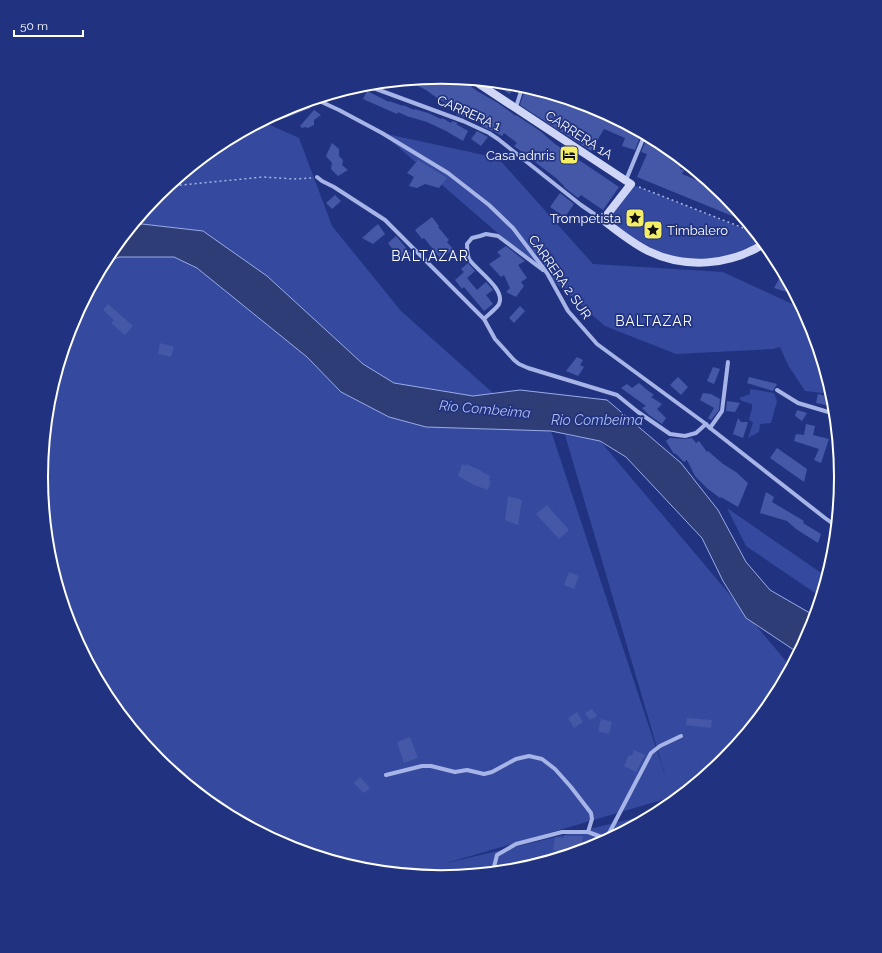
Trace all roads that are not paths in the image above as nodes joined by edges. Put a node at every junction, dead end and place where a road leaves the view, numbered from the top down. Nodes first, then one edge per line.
1 (482, 86) edge
2 (376, 89) edge
3 (521, 92) edge
4 (322, 102) edge
5 (516, 107) junction
6 (643, 139) edge
7 (317, 177) road end
8 (628, 182) junction
9 (603, 220) junction
10 (759, 246) edge
11 (547, 273) junction
12 (484, 319) junction
13 (728, 362) dead end
14 (777, 390) dead end
15 (828, 412) edge
16 (706, 424) junction
17 (710, 428) junction
18 (831, 523) edge
19 (681, 736) dead end
20 (386, 775) dead end
21 (610, 831) edge
22 (588, 832) junction
23 (599, 836) edge
24 (494, 866) edge

1 - 5 street, CARRERA 1A
2 - 9 street, CARRERA 1
3 - 5 street
4 - 11 street, CARRERA 2 SUR
5 - 8 street, CARRERA 1A
6 - 8 street
7 - 12 street
8 - 9 street
9 - 10 street, CARRERA 1
11 - 12 street
11 - 16 street, CARRERA 2 SUR
12 - 16 street
13 - 17 street
14 - 15 street
16 - 17 street, CARRERA 2 SUR
17 - 18 street, CARRERA 2 SUR
19 - 21 street
20 - 22 street
22 - 23 street
22 - 24 street

